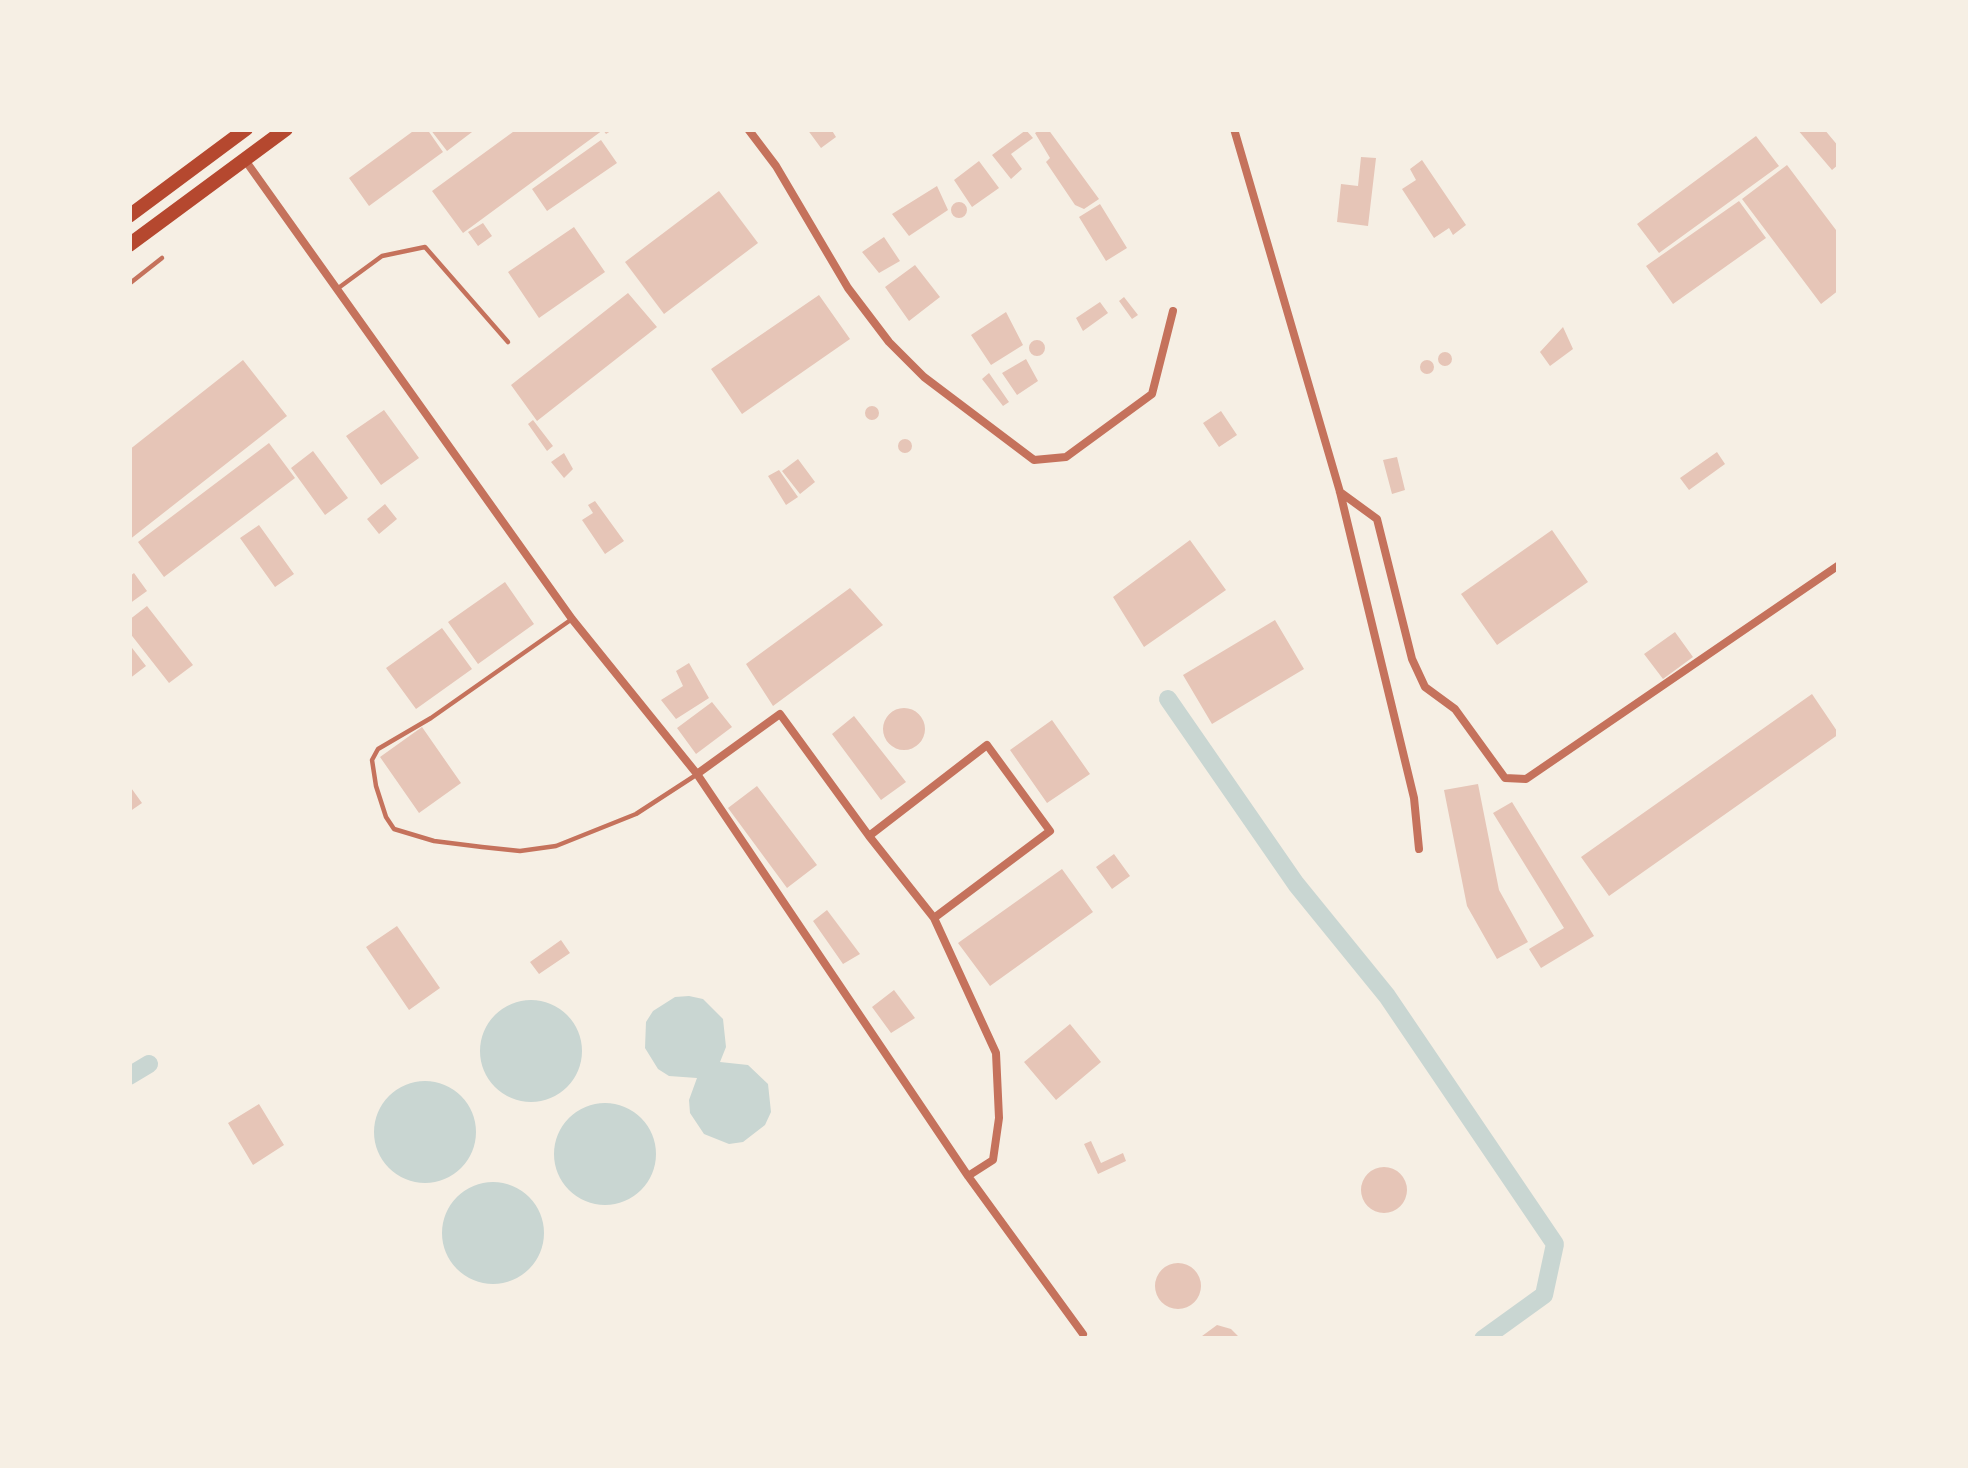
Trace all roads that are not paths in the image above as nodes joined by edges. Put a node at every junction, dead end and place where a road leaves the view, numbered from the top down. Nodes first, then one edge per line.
1 (246, 129) edge
2 (286, 129) edge
3 (748, 129) edge
4 (1234, 129) edge
5 (244, 159) junction
6 (129, 216) edge
7 (129, 245) edge
8 (162, 258) dead end
9 (129, 284) edge
10 (337, 289) junction
11 (1173, 311) dead end
12 (508, 342) dead end
13 (1340, 492) junction
14 (1839, 565) edge
15 (572, 619) junction
16 (697, 774) junction
17 (869, 836) junction
18 (1419, 849) dead end
19 (934, 918) junction
20 (968, 1175) junction
21 (1083, 1334) dead end

1 - 6 highway
2 - 5 highway
3 - 11 street
4 - 13 street
5 - 7 highway
5 - 10 street
8 - 9 lane
10 - 12 lane
10 - 15 street
13 - 14 street
13 - 18 street
15 - 16 street
15 - 16 lane
16 - 17 street
16 - 20 street
17 - 19 street
17 - 19 street
19 - 20 street
20 - 21 street

